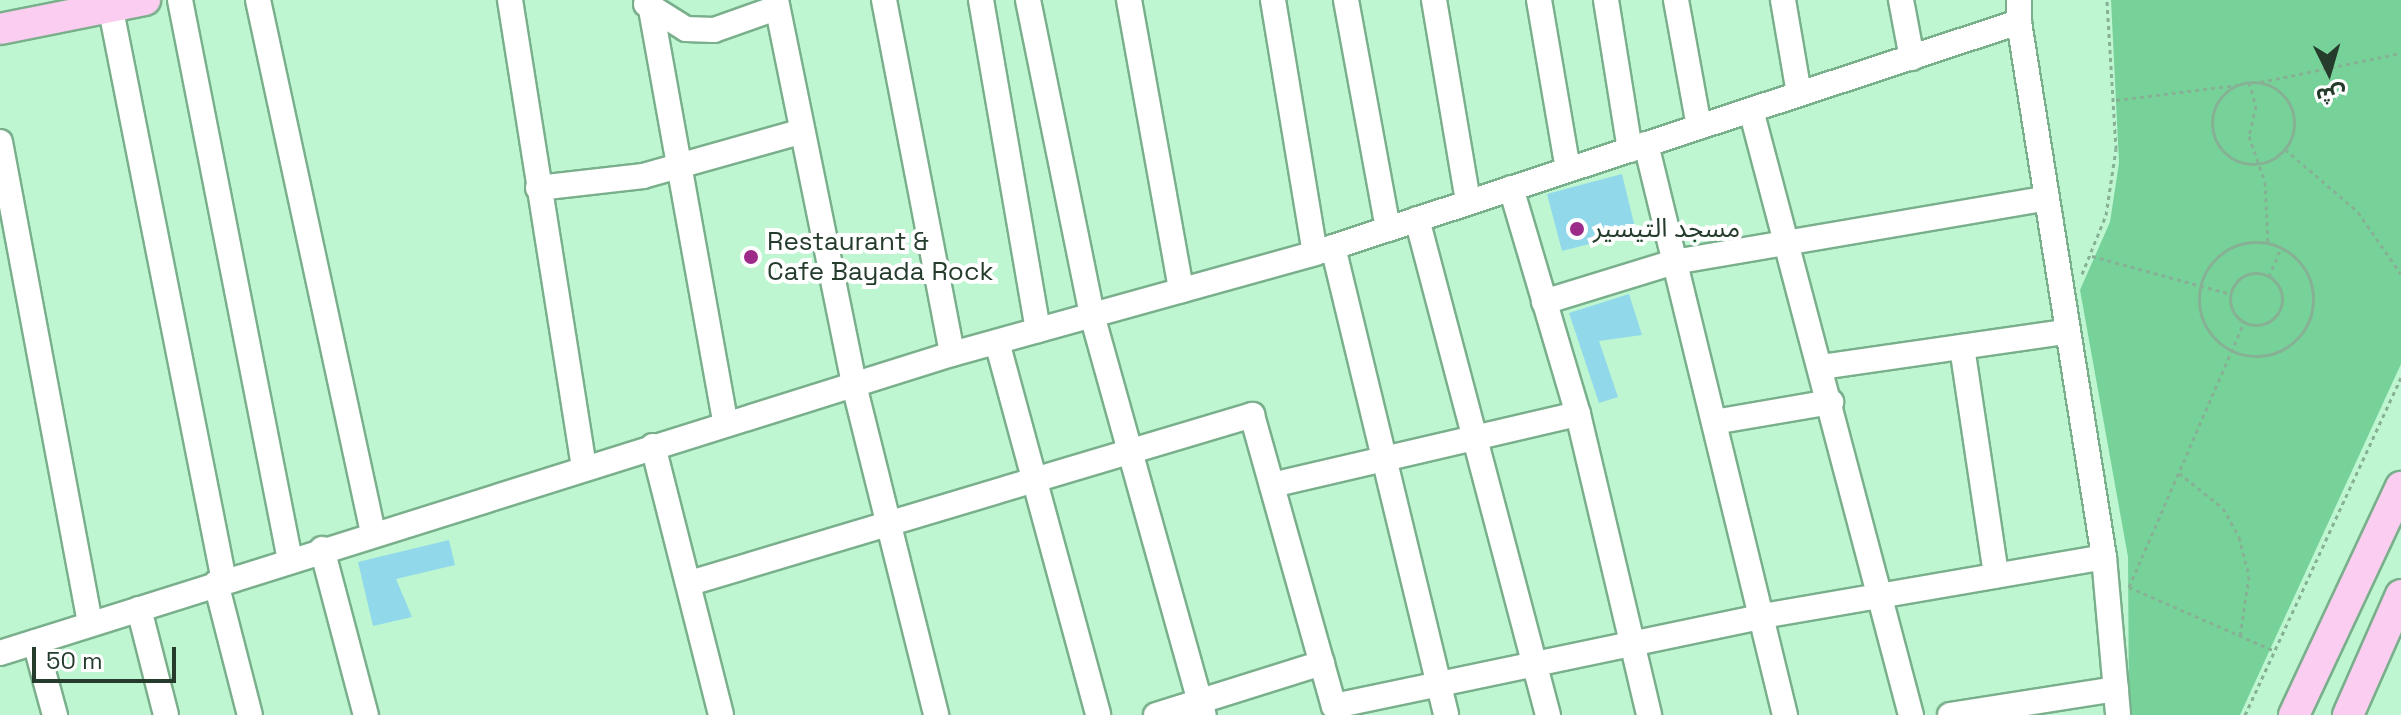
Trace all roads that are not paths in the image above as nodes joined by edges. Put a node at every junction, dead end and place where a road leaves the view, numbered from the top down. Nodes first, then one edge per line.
1 (145, 0) edge
2 (180, 0) edge
3 (258, 0) edge
4 (510, 0) edge
5 (884, 0) edge
6 (981, 0) edge
7 (1028, 0) edge
8 (1129, 0) edge
9 (1273, 0) edge
10 (1346, 0) edge
11 (1434, 0) edge
12 (1539, 0) edge
13 (1606, 0) edge
14 (1676, 0) edge
15 (1783, 0) edge
16 (1901, 0) edge
17 (109, 4) edge
18 (776, 4) edge
19 (647, 5) edge
20 (2019, 11) edge
21 (0, 29) edge
22 (1912, 58) junction
23 (1799, 94) junction
24 (1751, 110) junction
25 (1699, 127) junction
26 (800, 132) junction
27 (0, 142) edge
28 (1638, 147) junction
29 (677, 166) junction
30 (1568, 170) junction
31 (538, 188) junction
32 (1511, 188) junction
33 (2043, 199) junction
34 (1468, 202) junction
35 (1417, 219) junction
36 (1388, 229) junction
37 (1788, 242) junction
38 (1324, 250) junction
39 (1674, 262) junction
40 (1181, 290) junction
41 (1544, 302) junction
42 (1092, 315) junction
43 (1038, 330) junction
44 (2065, 332) junction
45 (997, 342) junction
46 (1962, 347) junction
47 (952, 354) junction
48 (1822, 367) junction
49 (854, 385) junction
50 (1831, 402) junction
51 (1578, 414) junction
52 (1714, 422) junction
53 (726, 424) junction
54 (1475, 437) junction
55 (653, 446) junction
56 (1135, 451) junction
57 (1380, 459) junction
58 (584, 468) junction
59 (1033, 477) junction
60 (1272, 485) junction
61 (2401, 487) edge
62 (888, 522) junction
63 (373, 533) junction
64 (322, 549) junction
65 (2104, 557) junction
66 (290, 560) junction
67 (1996, 575) junction
68 (220, 582) junction
69 (690, 583) junction
70 (1881, 595) junction
71 (2401, 595) edge
72 (139, 609) junction
73 (1763, 616) junction
74 (90, 624) junction
75 (35, 642) junction
76 (1631, 642) junction
77 (0, 653) edge
78 (1322, 663) junction
79 (1534, 663) junction
80 (1438, 684) junction
81 (2116, 689) junction
82 (1202, 708) edge
83 (55, 715) edge
84 (166, 715) edge
85 (250, 715) edge
86 (366, 715) edge
87 (721, 715) edge
88 (936, 715) edge
89 (1098, 715) edge
90 (1156, 715) edge
91 (1446, 715) edge
92 (1548, 715) edge
93 (1649, 715) edge
94 (1785, 715) edge
95 (1911, 715) edge
96 (1950, 715) edge
97 (2118, 715) edge
98 (2294, 715) edge
99 (2348, 715) edge

1 - 17 main road
2 - 66 street
3 - 63 street
4 - 31 street
5 - 47 street
6 - 43 street
7 - 42 street
8 - 40 street
9 - 38 street
10 - 36 street
11 - 34 street
12 - 30 street
13 - 28 street
14 - 25 street
15 - 23 street
16 - 22 street
17 - 21 main road
17 - 68 street
18 - 19 street
18 - 26 street
19 - 29 street
20 - 22 street
20 - 33 street
22 - 23 street
23 - 24 street
24 - 25 street
24 - 37 street
25 - 28 street
26 - 29 street
26 - 49 street
27 - 74 street
28 - 30 street
28 - 39 street
29 - 31 street
29 - 53 street
30 - 32 street
31 - 58 street
32 - 34 street
32 - 41 street
33 - 37 street
33 - 44 street
34 - 35 street
35 - 36 street
35 - 54 street
36 - 38 street
37 - 39 street
37 - 48 street
38 - 40 street
38 - 57 street
39 - 41 street
39 - 52 street
40 - 42 street
41 - 51 street
42 - 43 street
42 - 56 street
43 - 45 street
44 - 46 street
44 - 65 street
45 - 47 street
45 - 59 street
46 - 48 street
46 - 67 street
47 - 49 street
48 - 50 street
49 - 53 street
49 - 62 street
50 - 52 street
50 - 70 street
51 - 54 street
51 - 76 street
52 - 73 street
53 - 55 street
54 - 57 street
54 - 79 street
55 - 58 street
55 - 69 street
56 - 59 street
56 - 60 street
56 - 82 street
57 - 60 street
57 - 80 street
58 - 63 street
59 - 62 street
59 - 89 street
60 - 78 street
61 - 98 main road
62 - 69 street
62 - 88 street
63 - 64 street
64 - 66 street
64 - 86 street
65 - 67 street
65 - 81 street
66 - 68 street
67 - 70 street
68 - 72 street
68 - 85 street
69 - 87 street
70 - 73 street
70 - 95 street
71 - 99 main road
72 - 74 street
72 - 84 street
73 - 76 street
73 - 94 street
74 - 75 street
75 - 77 street
75 - 83 street
76 - 79 street
76 - 93 street
78 - 80 street
78 - 82 street
79 - 80 street
79 - 92 street
80 - 91 street
81 - 96 street
81 - 97 street
82 - 90 street

